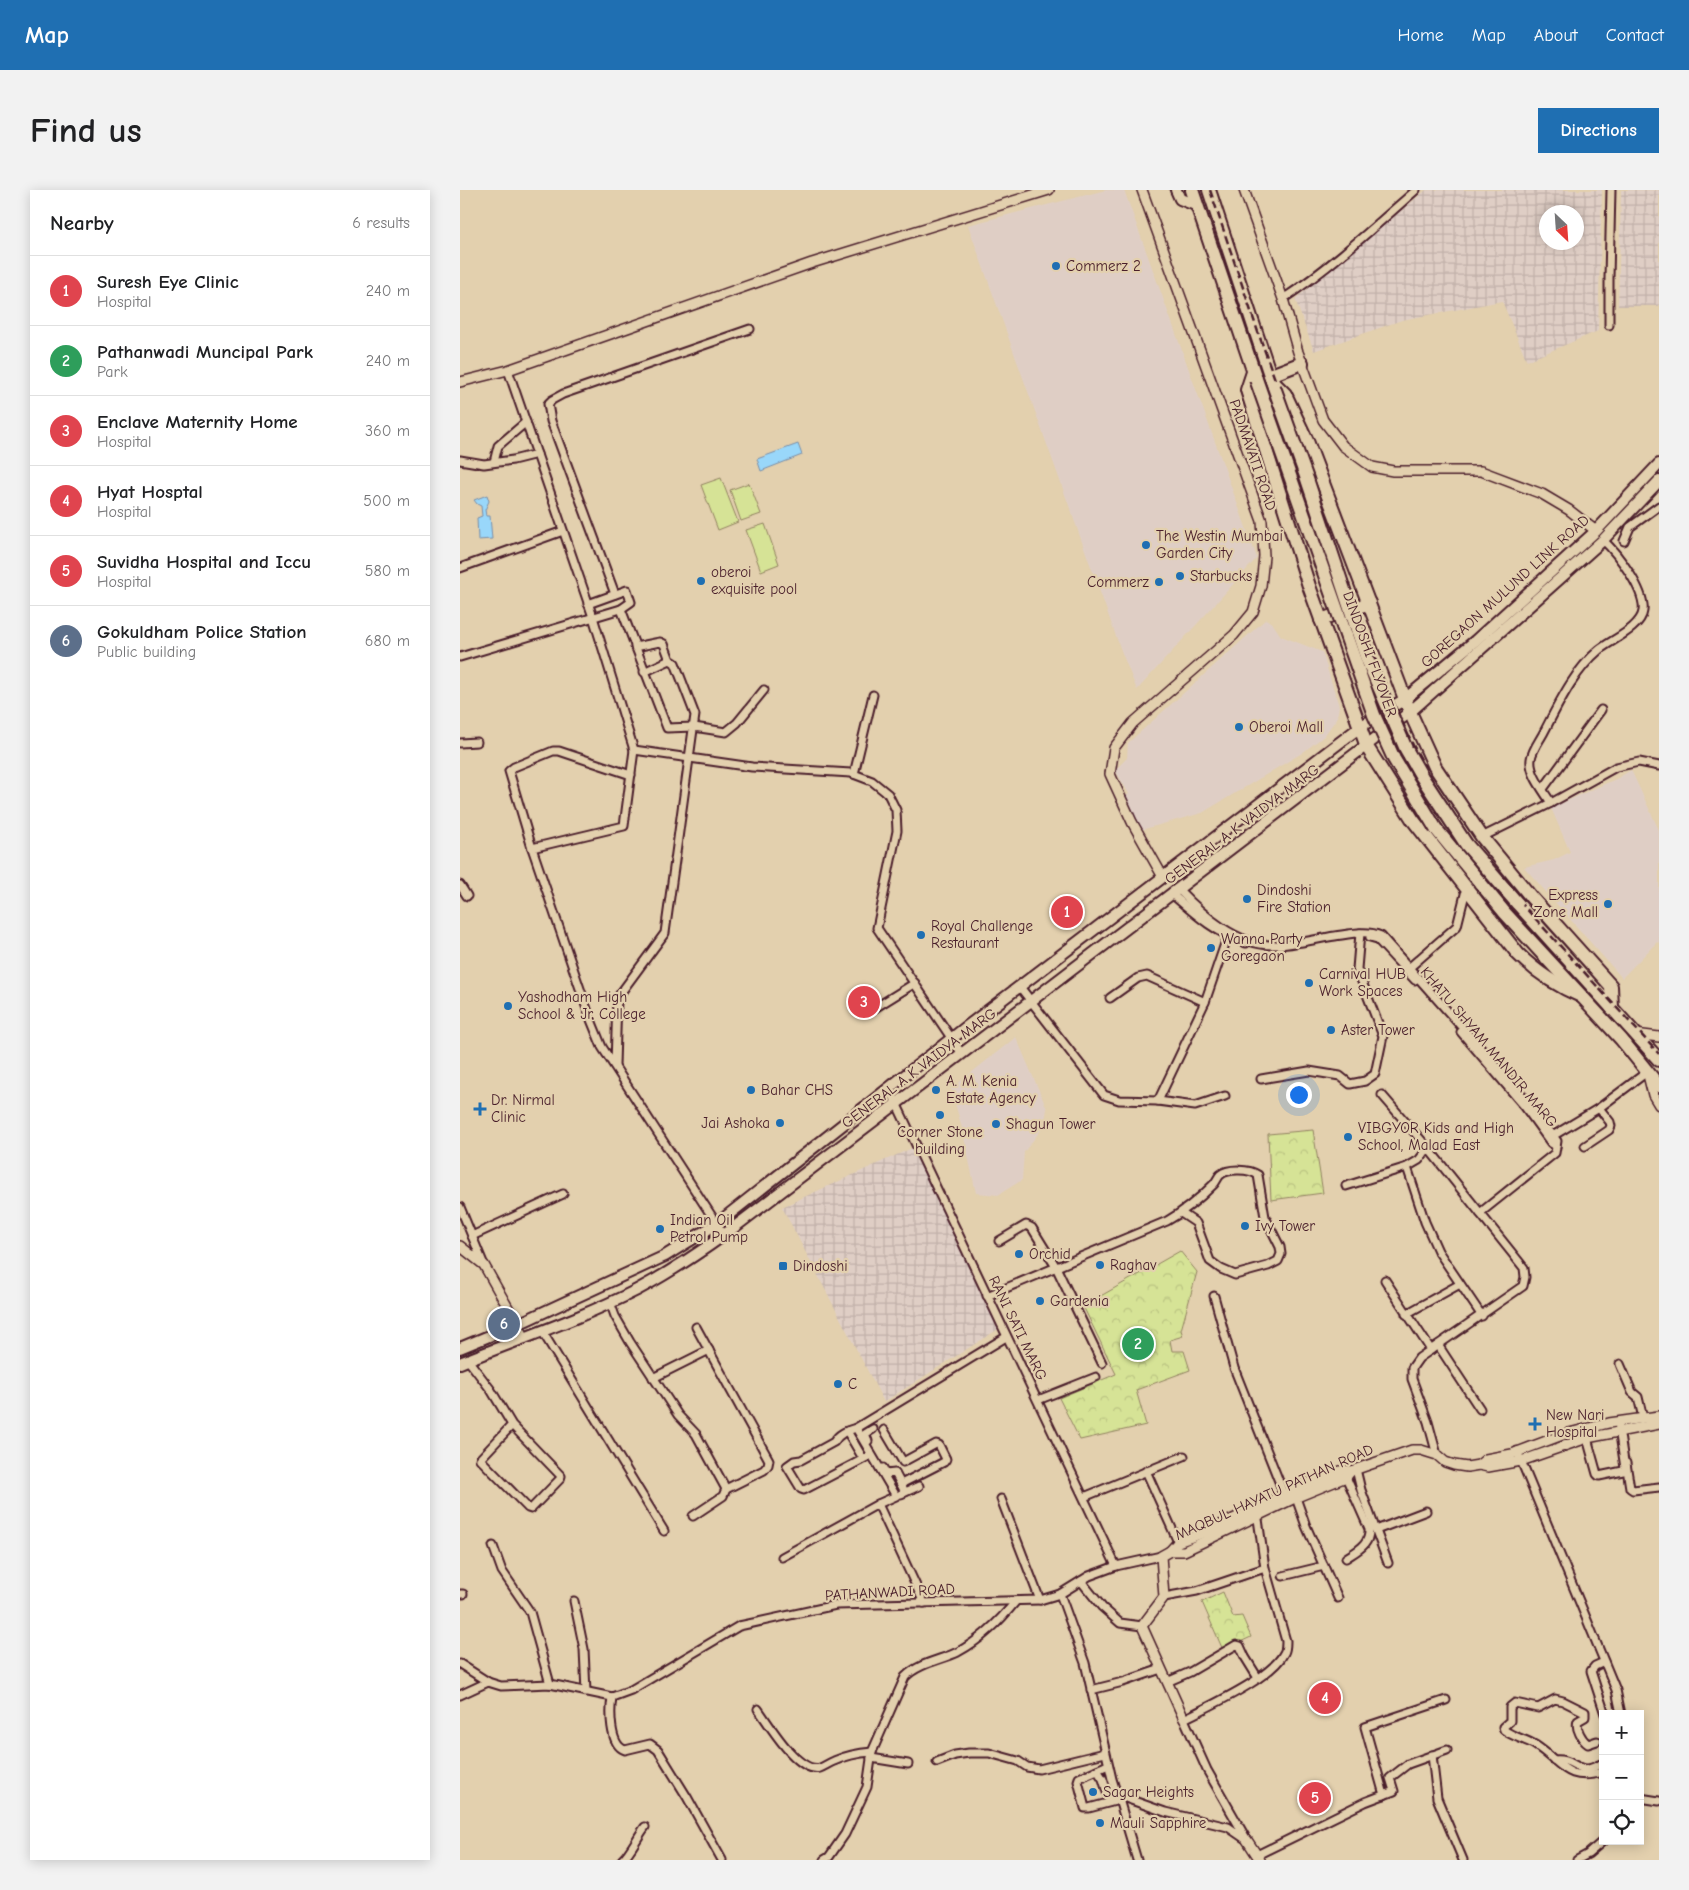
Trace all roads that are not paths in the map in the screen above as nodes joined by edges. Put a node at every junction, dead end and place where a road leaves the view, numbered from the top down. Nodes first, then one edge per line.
1 (1049, 190) edge
2 (1142, 190) edge
3 (1176, 190) edge
4 (1192, 190) edge
5 (1209, 190) edge
6 (1244, 190) edge
7 (1416, 190) edge
8 (1611, 190) edge
9 (1198, 206) junction
10 (1283, 299) junction
11 (1609, 325) dead end
12 (750, 329) dead end
13 (1302, 363) junction
14 (508, 370) junction
15 (1255, 376) junction
16 (1272, 381) junction
17 (460, 382) edge
18 (526, 422) junction
19 (536, 454) junction
20 (460, 460) edge
21 (494, 462) junction
22 (1659, 464) edge
23 (1659, 481) edge
24 (1659, 506) edge
25 (563, 531) junction
26 (1600, 535) junction
27 (1624, 541) dead end
28 (460, 568) edge
29 (616, 594) junction
30 (1369, 602) junction
31 (588, 604) junction
32 (621, 609) junction
33 (592, 617) junction
34 (1321, 620) junction
35 (634, 647) junction
36 (460, 657) edge
37 (670, 660) junction
38 (644, 672) junction
39 (764, 690) dead end
40 (873, 695) dead end
41 (1406, 699) junction
42 (1601, 710) dead end
43 (1410, 712) junction
44 (1360, 727) junction
45 (694, 728) junction
46 (477, 742) dead end
47 (460, 743) edge
48 (1367, 747) junction
49 (634, 750) junction
50 (690, 757) junction
51 (1659, 766) edge
52 (854, 774) junction
53 (631, 775) junction
54 (1543, 789) junction
55 (1551, 803) junction
56 (1482, 837) junction
57 (532, 848) junction
58 (1163, 878) junction
59 (460, 885) edge
60 (1466, 890) junction
61 (1176, 892) junction
62 (467, 896) dead end
63 (1228, 934) junction
64 (1360, 935) junction
65 (1410, 967) junction
66 (1415, 977) junction
67 (915, 983) junction
68 (1020, 987) junction
69 (1581, 996) junction
70 (1110, 998) dead end
71 (1030, 1001) junction
72 (1205, 1002) junction
73 (1612, 1008) junction
74 (870, 1011) dead end
75 (1635, 1034) junction
76 (952, 1038) junction
77 (1659, 1038) edge
78 (962, 1054) junction
79 (1659, 1060) edge
80 (615, 1067) junction
81 (1652, 1078) edge
82 (1261, 1079) dead end
83 (889, 1088) junction
84 (1382, 1095) dead end
85 (1225, 1096) dead end
86 (1158, 1101) junction
87 (897, 1103) junction
88 (1659, 1105) edge
89 (1599, 1108) junction
90 (1550, 1137) junction
91 (1585, 1146) dead end
92 (1428, 1148) junction
93 (1407, 1167) junction
94 (1346, 1186) dead end
95 (563, 1194) dead end
96 (460, 1207) edge
97 (1181, 1213) junction
98 (1480, 1213) junction
99 (718, 1223) junction
100 (724, 1235) junction
101 (472, 1236) junction
102 (999, 1241) dead end
103 (460, 1246) edge
104 (484, 1265) junction
105 (1056, 1267) junction
106 (1384, 1280) dead end
107 (1460, 1284) junction
108 (989, 1295) junction
109 (1214, 1296) dead end
110 (610, 1302) junction
111 (1406, 1314) junction
112 (1482, 1316) junction
113 (518, 1324) junction
114 (696, 1327) dead end
115 (542, 1330) junction
116 (1006, 1337) junction
117 (525, 1338) junction
118 (1438, 1345) junction
119 (460, 1348) edge
120 (709, 1350) junction
121 (1430, 1350) junction
122 (464, 1362) edge
123 (1102, 1363) dead end
124 (1620, 1364) dead end
125 (1096, 1377) dead end
126 (653, 1378) junction
127 (1038, 1400) junction
128 (1480, 1409) dead end
129 (1659, 1416) edge
130 (1643, 1418) junction
131 (1659, 1424) edge
132 (512, 1426) junction
133 (1620, 1426) junction
134 (856, 1428) junction
135 (874, 1429) dead end
136 (884, 1430) dead end
137 (847, 1431) junction
138 (1581, 1436) junction
139 (1517, 1452) junction
140 (861, 1455) dead end
141 (871, 1455) junction
142 (1437, 1455) junction
143 (1184, 1456) dead end
144 (1521, 1461) junction
145 (1479, 1465) junction
146 (1146, 1471) junction
147 (1351, 1472) junction
148 (902, 1484) junction
149 (919, 1486) dead end
150 (1659, 1487) edge
151 (726, 1489) junction
152 (905, 1492) junction
153 (1295, 1493) junction
154 (1284, 1494) junction
155 (896, 1496) junction
156 (1084, 1497) junction
157 (1001, 1499) dead end
158 (878, 1504) junction
159 (1426, 1510) dead end
160 (1257, 1512) junction
161 (693, 1516) dead end
162 (1376, 1530) junction
163 (664, 1531) dead end
164 (1178, 1542) junction
165 (493, 1546) dead end
166 (1170, 1551) junction
167 (1160, 1556) junction
168 (782, 1557) dead end
169 (1346, 1558) dead end
170 (1388, 1563) dead end
171 (1116, 1566) junction
172 (1324, 1566) junction
173 (1265, 1568) junction
174 (1283, 1576) dead end
175 (1081, 1581) junction
176 (1060, 1594) junction
177 (1164, 1597) junction
178 (1338, 1598) dead end
179 (1040, 1600) junction
180 (574, 1601) dead end
181 (1016, 1601) junction
182 (924, 1603) junction
183 (1142, 1626) junction
184 (1604, 1662) junction
185 (460, 1664) edge
186 (1161, 1669) junction
187 (1258, 1678) junction
188 (488, 1682) junction
189 (1167, 1682) junction
190 (550, 1684) junction
191 (1091, 1690) junction
192 (586, 1692) junction
193 (460, 1695) edge
194 (612, 1697) junction
195 (1446, 1700) dead end
196 (758, 1709) dead end
197 (1604, 1710) edge
198 (1620, 1710) edge
199 (1184, 1719) junction
200 (1597, 1741) dead end
201 (1447, 1750) dead end
202 (1106, 1753) junction
203 (871, 1755) junction
204 (1432, 1755) junction
205 (1554, 1760) junction
206 (937, 1762) dead end
207 (908, 1764) dead end
208 (1599, 1764) edge
209 (1108, 1765) junction
210 (1097, 1770) junction
211 (1599, 1773) edge
212 (1384, 1795) junction
213 (1118, 1797) junction
214 (1644, 1798) edge
215 (1659, 1800) edge
216 (1110, 1802) junction
217 (646, 1826) dead end
218 (1247, 1840) junction
219 (1599, 1844) edge
220 (1258, 1858) edge
221 (622, 1860) edge
222 (722, 1860) edge
223 (824, 1860) edge
224 (1138, 1860) edge
225 (1463, 1860) edge
226 (1576, 1860) edge

1 - 14 street
2 - 58 street, PADMAVATI ROAD
3 - 9 main road
4 - 9 highway, DINDOSHI FLYOVER
5 - 16 highway, DINDOSHI FLYOVER
6 - 10 street
7 - 10 street
8 - 11 street
9 - 15 highway, DINDOSHI FLYOVER
10 - 13 street
12 - 29 street
13 - 16 highway
13 - 26 street
14 - 17 street
14 - 18 street
15 - 34 highway
15 - 69 highway, DINDOSHI FLYOVER, bridge
16 - 30 highway
16 - 73 highway, DINDOSHI FLYOVER, bridge
18 - 19 street
18 - 21 street
19 - 21 street
19 - 25 street
20 - 21 street
22 - 26 main road, GOREGAON MULUND LINK ROAD
23 - 26 main road, GOREGAON MULUND LINK ROAD
24 - 27 street
25 - 28 street
25 - 31 street
26 - 41 main road, GOREGAON MULUND LINK ROAD
26 - 43 main road, GOREGAON MULUND LINK ROAD
26 - 54 street
29 - 31 street
29 - 32 street
30 - 34 highway
30 - 41 highway
31 - 33 street
32 - 33 street
32 - 35 street
33 - 36 street
33 - 49 street
34 - 44 highway
35 - 37 street
35 - 38 street
37 - 38 street
37 - 45 street
38 - 45 street
39 - 45 street
40 - 52 street
41 - 43 highway
41 - 44 main road, GOREGAON MULUND LINK ROAD
42 - 54 street
43 - 48 main road, GOREGAON MULUND LINK ROAD
43 - 56 highway
44 - 48 highway
44 - 58 main road, GENERAL A K VAIDYA MARG
45 - 50 street
46 - 47 street
48 - 60 highway
48 - 61 main road, GENERAL A K VAIDYA MARG
49 - 50 street
49 - 53 street
50 - 52 street
50 - 80 street
51 - 55 street
52 - 67 street
53 - 57 street
53 - 57 street
54 - 55 street
55 - 56 street
56 - 73 highway
57 - 80 street
58 - 68 main road, GENERAL A K VAIDYA MARG
59 - 62 street
60 - 65 street
60 - 69 highway
61 - 63 street, KHATU SHYAM MANDIR MARG
61 - 71 main road, GENERAL A K VAIDYA MARG
63 - 64 street, KHATU SHYAM MANDIR MARG
63 - 72 street
64 - 65 street, KHATU SHYAM MANDIR MARG
64 - 66 street, KHATU SHYAM MANDIR MARG
64 - 82 street
65 - 66 street, KHATU SHYAM MANDIR MARG
66 - 90 street, KHATU SHYAM MANDIR MARG
67 - 74 street
67 - 76 street
68 - 71 street
68 - 76 main road, GENERAL A K VAIDYA MARG
69 - 81 highway, DINDOSHI FLYOVER
70 - 72 street
71 - 78 main road, GENERAL A K VAIDYA MARG
71 - 86 street
72 - 86 street
73 - 75 highway, DINDOSHI FLYOVER
75 - 77 street
75 - 79 highway, DINDOSHI FLYOVER
76 - 78 street
76 - 83 main road, GENERAL A K VAIDYA MARG
78 - 87 main road, GENERAL A K VAIDYA MARG
80 - 99 street
81 - 88 street
81 - 89 street
83 - 87 street, RANI SATI MARG
83 - 99 main road, GENERAL A K VAIDYA MARG
84 - 92 street
85 - 86 street
87 - 100 main road, GENERAL A K VAIDYA MARG
87 - 108 street, RANI SATI MARG
89 - 90 street
89 - 91 street
90 - 98 street, KHATU SHYAM MANDIR MARG
92 - 93 street
92 - 98 street
93 - 94 street
93 - 107 street
95 - 101 street
96 - 101 street
97 - 97 street
97 - 105 street
98 - 112 street
99 - 100 street
99 - 113 main road, GENERAL A K VAIDYA MARG
100 - 110 main road, GENERAL A K VAIDYA MARG
101 - 104 street
102 - 105 street
103 - 104 street
104 - 113 street
105 - 108 street
105 - 123 street
106 - 111 street
107 - 111 street
107 - 112 street
108 - 116 street, RANI SATI MARG
109 - 154 street
110 - 115 main road, GENERAL A K VAIDYA MARG
110 - 126 street
111 - 121 street
112 - 118 street
113 - 117 street
113 - 119 main road, GENERAL A K VAIDYA MARG
114 - 120 street
115 - 117 main road, GENERAL A K VAIDYA MARG
115 - 163 street
116 - 127 street, RANI SATI MARG
116 - 134 street
117 - 122 main road, GENERAL A K VAIDYA MARG
118 - 121 street
118 - 128 street
120 - 126 street
120 - 151 street
121 - 142 street
122 - 132 street
124 - 130 street
125 - 127 street
126 - 151 street
127 - 156 street, RANI SATI MARG
129 - 130 street
130 - 133 street
131 - 133 street, MAQBUL HAYATU PATHAN ROAD
132 - 132 street
133 - 138 street, MAQBUL HAYATU PATHAN ROAD
133 - 138 street
133 - 150 street
134 - 137 street
134 - 141 street
135 - 148 street
136 - 148 street
137 - 140 street
137 - 141 street
138 - 139 street
138 - 144 street, MAQBUL HAYATU PATHAN ROAD
139 - 144 street
139 - 145 street
141 - 155 street
142 - 145 street, MAQBUL HAYATU PATHAN ROAD
142 - 147 street, MAQBUL HAYATU PATHAN ROAD
143 - 146 street
144 - 145 street, MAQBUL HAYATU PATHAN ROAD
144 - 184 street
146 - 156 street
146 - 164 street
147 - 153 street, MAQBUL HAYATU PATHAN ROAD
147 - 162 street
147 - 169 street
148 - 152 street
149 - 152 street
151 - 161 street
152 - 155 street
153 - 154 street
153 - 160 street, MAQBUL HAYATU PATHAN ROAD
153 - 172 street
154 - 160 street
155 - 158 street
156 - 171 street, RANI SATI MARG
157 - 179 street
158 - 168 street
158 - 182 street
159 - 162 street
160 - 164 street
160 - 166 street, MAQBUL HAYATU PATHAN ROAD
160 - 173 street
162 - 170 street
164 - 166 street
165 - 190 street
166 - 167 street, MAQBUL HAYATU PATHAN ROAD
167 - 171 street, PATHANWADI ROAD
167 - 177 street
171 - 175 street, PATHANWADI ROAD
172 - 174 street
172 - 178 street
173 - 177 street
173 - 187 street
175 - 176 street, PATHANWADI ROAD
175 - 183 street
176 - 179 street, PATHANWADI ROAD
176 - 191 street
177 - 183 street
179 - 181 street, PATHANWADI ROAD
180 - 192 street
181 - 182 street, PATHANWADI ROAD
181 - 203 street
182 - 194 street, PATHANWADI ROAD
183 - 186 street
184 - 197 street
184 - 198 street
185 - 188 street
186 - 189 street
186 - 191 street
187 - 189 street
187 - 199 street
188 - 190 street
188 - 193 street
189 - 199 street
190 - 192 street
191 - 202 street
192 - 194 street
194 - 222 street
195 - 212 street
196 - 203 street
199 - 218 street
200 - 205 street
201 - 204 street
202 - 206 street
202 - 209 street
203 - 207 street
203 - 223 street
204 - 212 street
204 - 225 street
205 - 208 street
205 - 211 street
209 - 210 street
209 - 213 street
210 - 216 street
210 - 216 street
212 - 220 street
213 - 216 street
213 - 218 street
213 - 224 street
214 - 215 street
217 - 221 street
218 - 220 street
219 - 226 street

